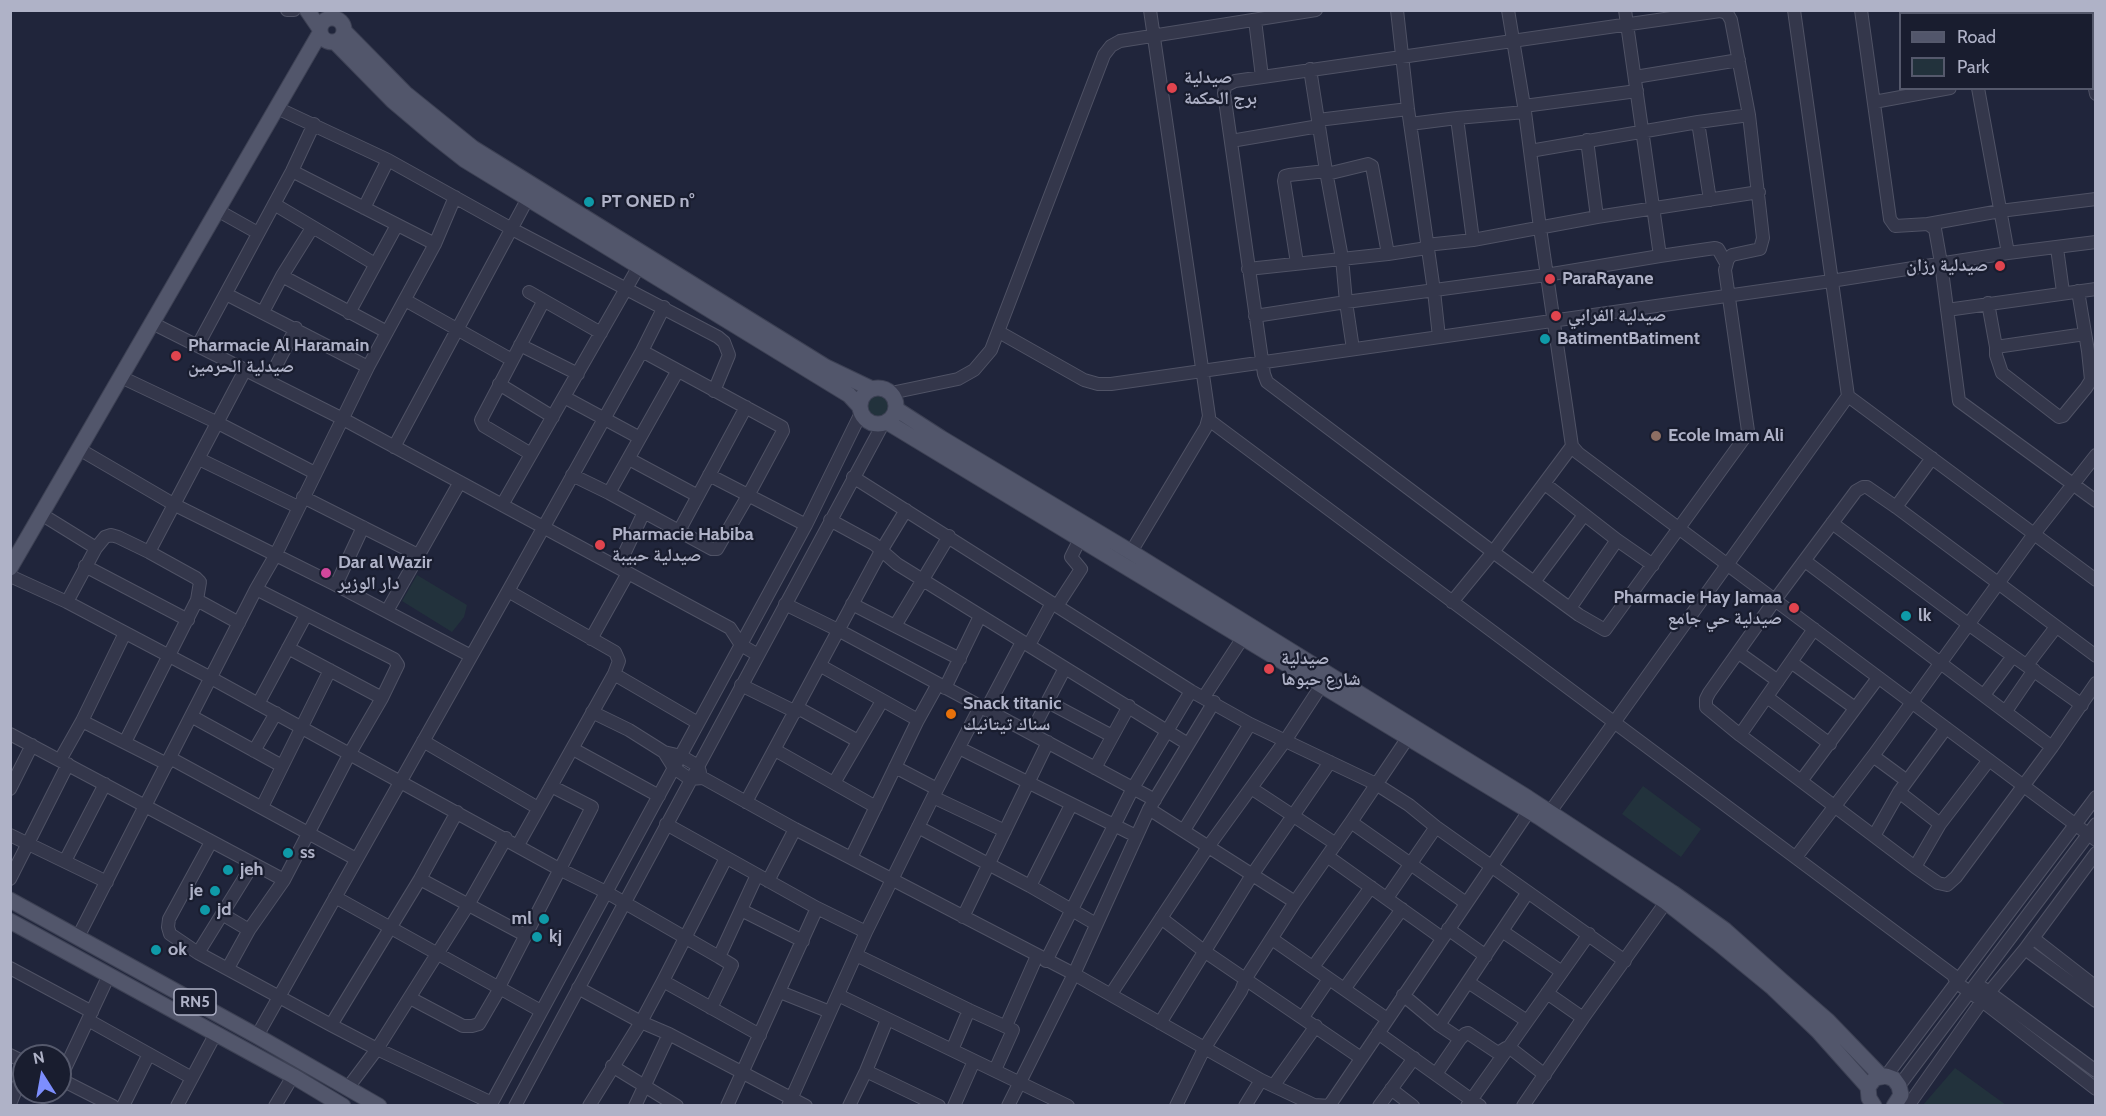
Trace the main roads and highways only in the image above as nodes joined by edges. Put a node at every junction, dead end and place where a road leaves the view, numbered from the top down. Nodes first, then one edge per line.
1 (307, 10) edge
2 (329, 14) edge
3 (320, 31) junction
4 (338, 39) junction
5 (287, 92) junction
6 (872, 389) junction
7 (860, 410) junction
8 (891, 411) junction
9 (10, 568) edge
10 (10, 900) edge
11 (10, 921) edge
12 (1883, 1076) junction
13 (1869, 1099) edge
14 (1899, 1105) edge
15 (343, 1106) edge
16 (379, 1106) edge

1 - 3 main road
2 - 3 main road
2 - 4 main road
3 - 4 main road
3 - 5 main road
4 - 5 main road
4 - 6 main road
4 - 7 main road
5 - 9 main road
6 - 7 main road
6 - 8 main road
7 - 8 main road
8 - 12 main road
8 - 13 main road
10 - 16 main road, RN5
11 - 15 main road, RN5
12 - 13 main road
12 - 14 main road

